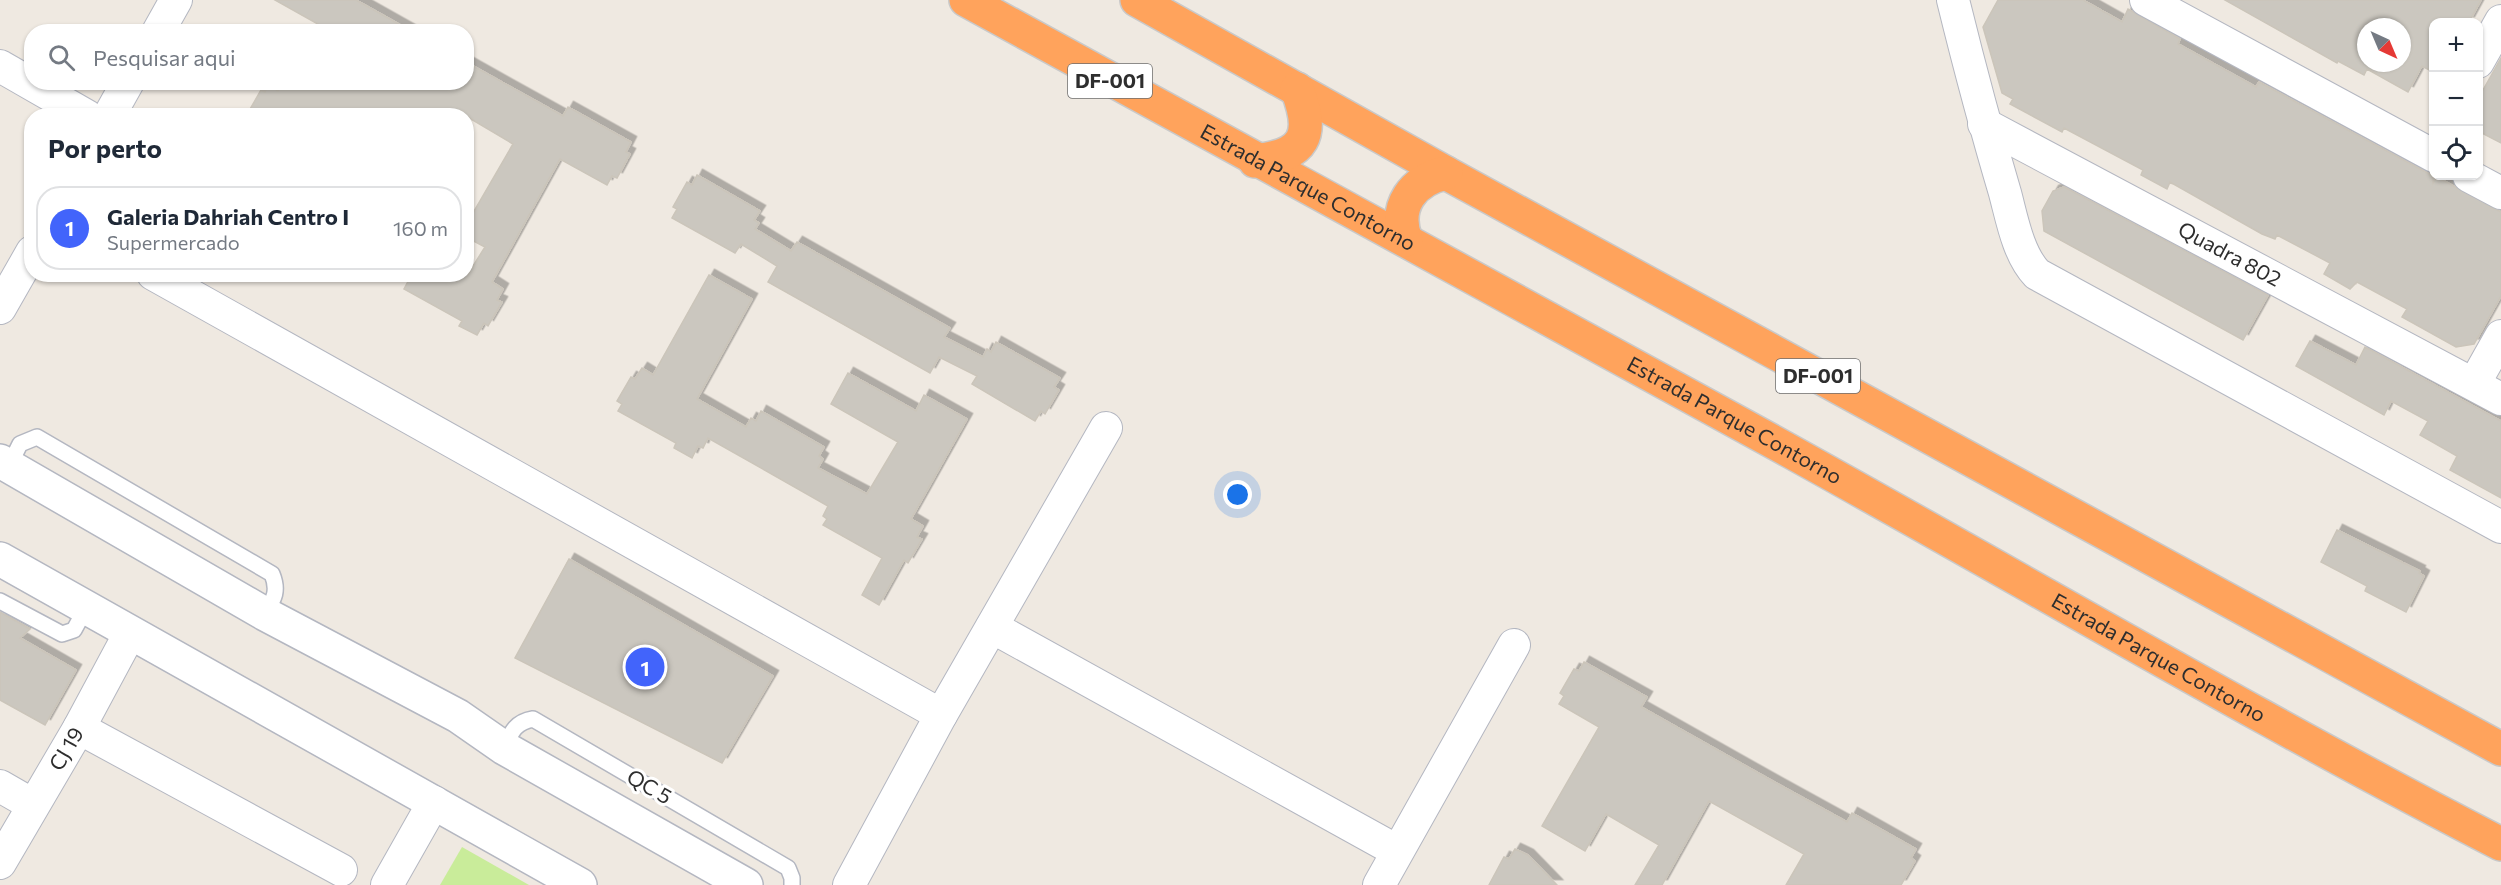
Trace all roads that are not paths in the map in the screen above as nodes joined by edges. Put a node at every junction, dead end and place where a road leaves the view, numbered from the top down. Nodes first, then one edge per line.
1 (176, 0) edge
2 (966, 0) edge
3 (1137, 0) edge
4 (1953, 0) edge
5 (2146, 0) edge
6 (2501, 21) edge
7 (162, 24) edge
8 (2483, 53) edge
9 (0, 66) edge
10 (24, 80) edge
11 (1297, 89) junction
12 (42, 90) edge
13 (124, 90) edge
14 (73, 108) edge
15 (113, 108) edge
16 (1984, 124) junction
17 (2429, 149) edge
18 (1255, 161) junction
19 (1446, 173) junction
20 (2477, 180) edge
21 (2501, 193) edge
22 (1406, 240) junction
23 (24, 266) edge
24 (167, 282) edge
25 (0, 308) edge
26 (2501, 336) edge
27 (2474, 384) junction
28 (2501, 399) edge
29 (1106, 428) dead end
30 (4, 463) edge
31 (2501, 527) edge
32 (0, 559) edge
33 (0, 601) edge
34 (86, 608) junction
35 (992, 627) junction
36 (130, 633) junction
37 (1514, 645) dead end
38 (941, 715) junction
39 (79, 728) junction
40 (504, 748) junction
41 (2501, 749) edge
42 (0, 786) edge
43 (434, 802) junction
44 (33, 805) junction
45 (2501, 844) edge
46 (1397, 851) junction
47 (0, 863) edge
48 (341, 870) dead end
49 (387, 885) edge
50 (580, 885) edge
51 (746, 885) edge
52 (792, 885) edge
53 (849, 885) edge
54 (1379, 885) edge

1 - 7 street
2 - 18 highway, Estrada Parque Contorno / DF-001
3 - 11 highway, DF-001
4 - 16 street
5 - 17 street
6 - 8 street
9 - 10 street
11 - 18 highway
11 - 19 highway, DF-001
12 - 14 street
13 - 15 street
16 - 27 street, Quadra 802
16 - 31 street
18 - 22 highway, Estrada Parque Contorno / DF-001
19 - 22 highway
19 - 41 highway, DF-001
20 - 21 street
22 - 45 highway, Estrada Parque Contorno / DF-001
23 - 25 street
24 - 38 street
26 - 27 street
27 - 28 street, Quadra 802
29 - 35 street
30 - 40 main road
32 - 34 main road
33 - 34 lane
34 - 36 main road
35 - 38 street
35 - 46 street
36 - 39 street, CJ 19
36 - 43 main road
37 - 46 street
38 - 53 street
39 - 44 street, CJ 19
39 - 48 street
40 - 51 main road
40 - 52 lane, QC 5
42 - 44 street
43 - 49 street
43 - 50 main road
44 - 47 street, CJ 19
46 - 54 street

